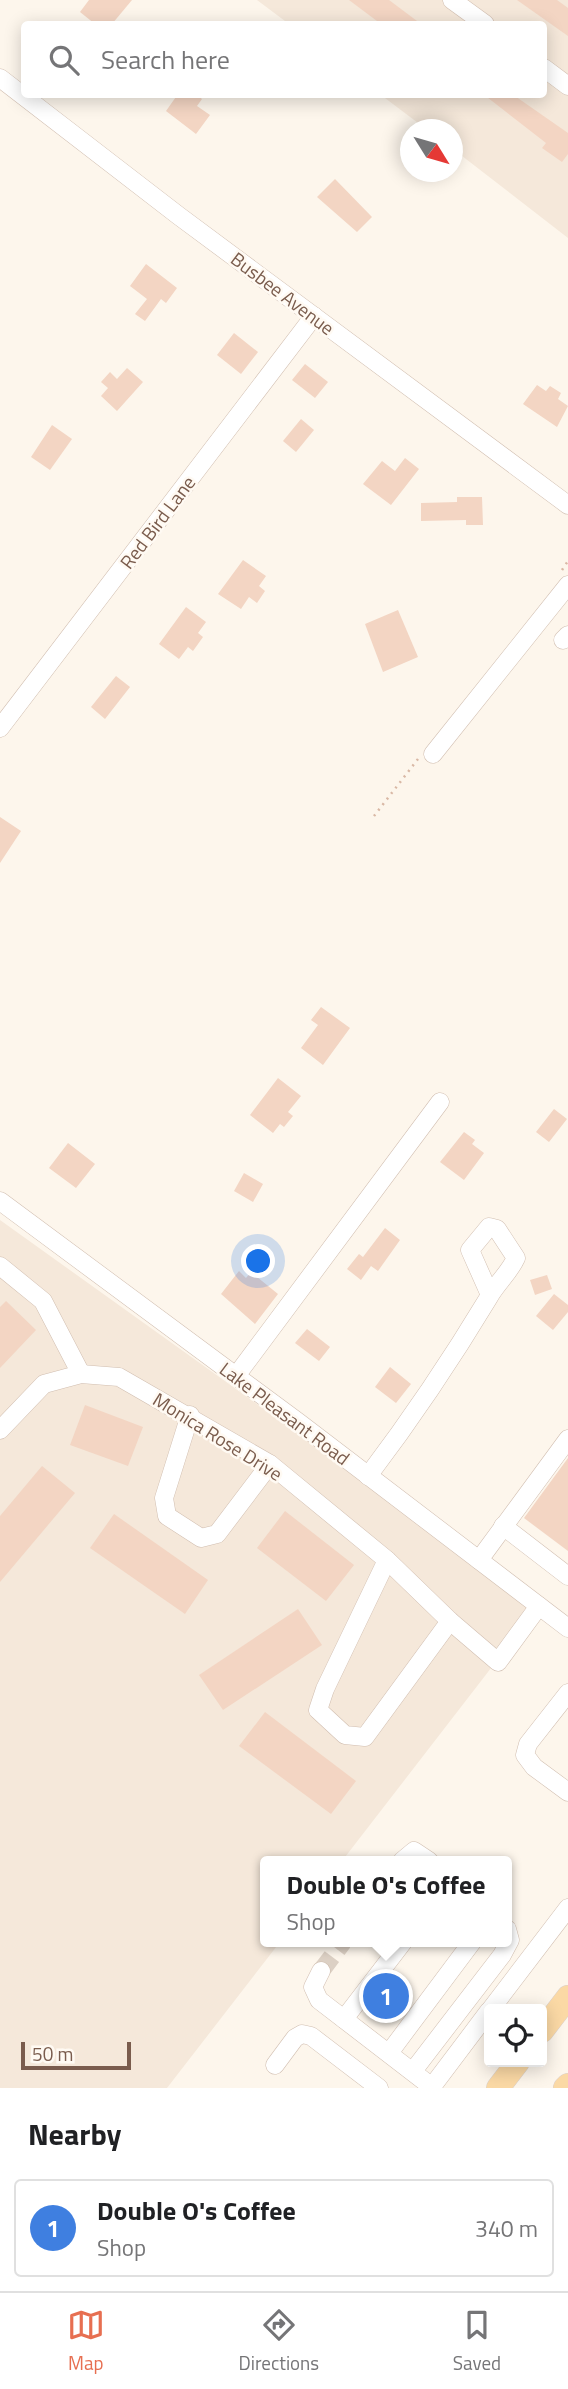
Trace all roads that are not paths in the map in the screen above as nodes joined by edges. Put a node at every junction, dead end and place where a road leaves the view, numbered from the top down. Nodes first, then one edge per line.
1 (452, 0) edge
2 (481, 21) edge
3 (547, 70) edge
4 (0, 78) edge
5 (568, 86) edge
6 (21, 94) edge
7 (26, 98) edge
8 (314, 316) junction
9 (568, 505) edge
10 (568, 585) edge
11 (0, 728) edge
12 (433, 754) dead end
13 (440, 1102) dead end
14 (0, 1201) edge
15 (0, 1266) edge
16 (490, 1296) dead end
17 (81, 1374) junction
18 (236, 1376) junction
19 (190, 1415) junction
20 (0, 1430) edge
21 (568, 1438) edge
22 (270, 1464) junction
23 (368, 1476) junction
24 (503, 1526) junction
25 (387, 1560) junction
26 (479, 1560) junction
27 (568, 1576) edge
28 (538, 1606) junction
29 (450, 1622) junction
30 (568, 1628) edge
31 (568, 1693) edge
32 (568, 1792) edge
33 (406, 1856) edge
34 (422, 1856) edge
35 (568, 1908) edge
36 (399, 1947) edge
37 (468, 1947) edge
38 (506, 1947) edge
39 (321, 1971) tunnel mouth
40 (568, 1997) edge
41 (495, 2004) edge
42 (484, 2018) edge
43 (344, 2019) junction
44 (547, 2024) edge
45 (389, 2053) junction
46 (275, 2064) dead end
47 (514, 2067) edge
48 (413, 2071) junction
49 (431, 2087) edge
50 (379, 2088) edge
51 (498, 2088) edge

1 - 2 street
3 - 5 street
4 - 6 street, Busbee Avenue
7 - 8 street, Busbee Avenue
8 - 9 street, Busbee Avenue
8 - 11 street, Red Bird Lane
10 - 12 street
13 - 18 street
14 - 18 street, Lake Pleasant Road
15 - 17 street
16 - 23 street
17 - 19 street, Monica Rose Drive
17 - 20 street, Monica Rose Drive
18 - 23 street, Lake Pleasant Road
19 - 22 street, Monica Rose Drive
19 - 22 street
21 - 24 street
22 - 25 street, Monica Rose Drive
23 - 26 street, Lake Pleasant Road
24 - 26 street
24 - 27 street
25 - 29 street, Monica Rose Drive
25 - 29 street
26 - 28 street, Lake Pleasant Road
28 - 29 street, Monica Rose Drive
28 - 30 street, Lake Pleasant Road
31 - 32 street
33 - 34 street
35 - 41 street
36 - 43 street
37 - 45 street
38 - 48 street
39 - 43 street
40 - 44 main road
42 - 49 street
43 - 45 street
45 - 48 street
46 - 50 street
47 - 51 main road
48 - 49 street

